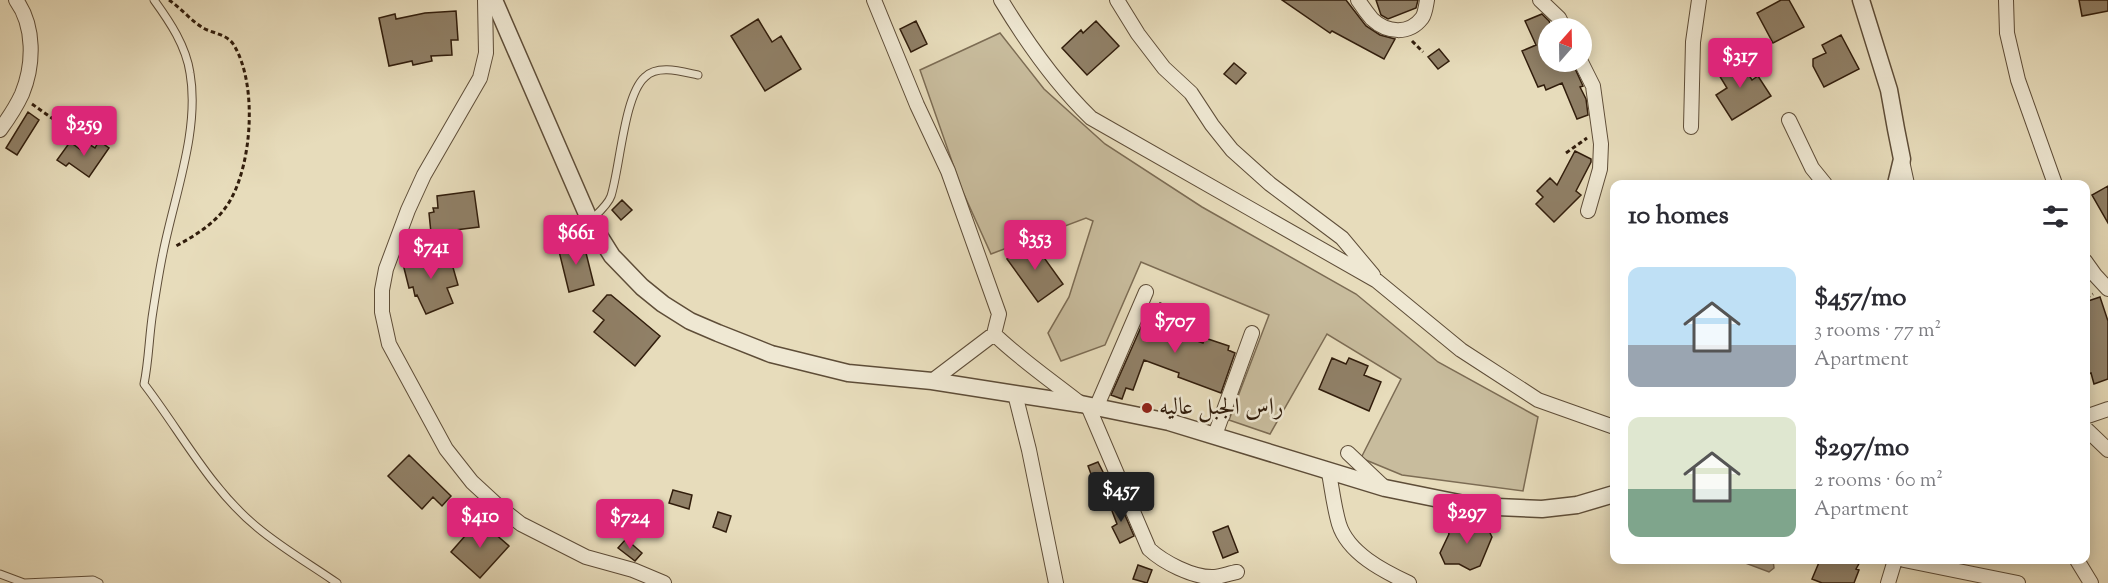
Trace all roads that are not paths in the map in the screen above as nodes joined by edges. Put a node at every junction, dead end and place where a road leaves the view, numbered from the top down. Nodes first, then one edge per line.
1 (16, 0) edge
2 (154, 0) edge
3 (485, 0) edge
4 (494, 0) edge
5 (874, 0) edge
6 (1001, 0) edge
7 (1117, 0) edge
8 (1358, 0) edge
9 (1427, 0) edge
10 (1540, 0) edge
11 (1699, 0) edge
12 (1861, 0) edge
13 (2006, 0) edge
14 (1559, 18) edge
15 (1586, 72) edge
16 (698, 75) dead end
17 (1789, 120) dead end
18 (1691, 127) dead end
19 (0, 130) edge
20 (1902, 159) junction
21 (1822, 180) edge
22 (1897, 180) edge
23 (1906, 180) edge
24 (2054, 180) edge
25 (1588, 211) dead end
26 (590, 221) junction
27 (2090, 268) edge
28 (1377, 281) junction
29 (2108, 289) edge
30 (1146, 292) dead end
31 (1252, 333) dead end
32 (994, 334) junction
33 (932, 381) junction
34 (1015, 394) junction
35 (1088, 406) junction
36 (2108, 409) edge
37 (2090, 415) edge
38 (1610, 426) edge
39 (2090, 433) edge
40 (1215, 435) junction
41 (2108, 450) edge
42 (1348, 453) dead end
43 (1329, 473) junction
44 (1385, 488) junction
45 (1610, 495) edge
46 (1894, 564) edge
47 (1924, 564) edge
48 (2079, 564) edge
49 (1237, 572) dead end
50 (0, 574) edge
51 (99, 583) edge
52 (338, 583) edge
53 (663, 583) edge
54 (1056, 583) edge
55 (1409, 583) edge
56 (1888, 583) edge
57 (2018, 583) edge
58 (2091, 583) edge

1 - 19 street
2 - 52 lane
3 - 53 street
4 - 26 street
5 - 32 street
6 - 28 street
7 - 28 street
8 - 9 street
10 - 14 street
11 - 18 street
12 - 20 street
13 - 24 street
15 - 25 street
16 - 26 lane
17 - 21 street
20 - 22 street
20 - 23 street
26 - 33 street
27 - 29 street
28 - 38 street
30 - 35 street
31 - 40 street
32 - 33 street
32 - 35 street
33 - 34 street
34 - 35 street
34 - 54 street
35 - 40 street
35 - 49 street
36 - 37 street
39 - 41 street
40 - 43 street
42 - 44 street
43 - 44 street
43 - 55 street
44 - 45 street
46 - 56 street
47 - 57 street
48 - 58 street
50 - 51 lane

